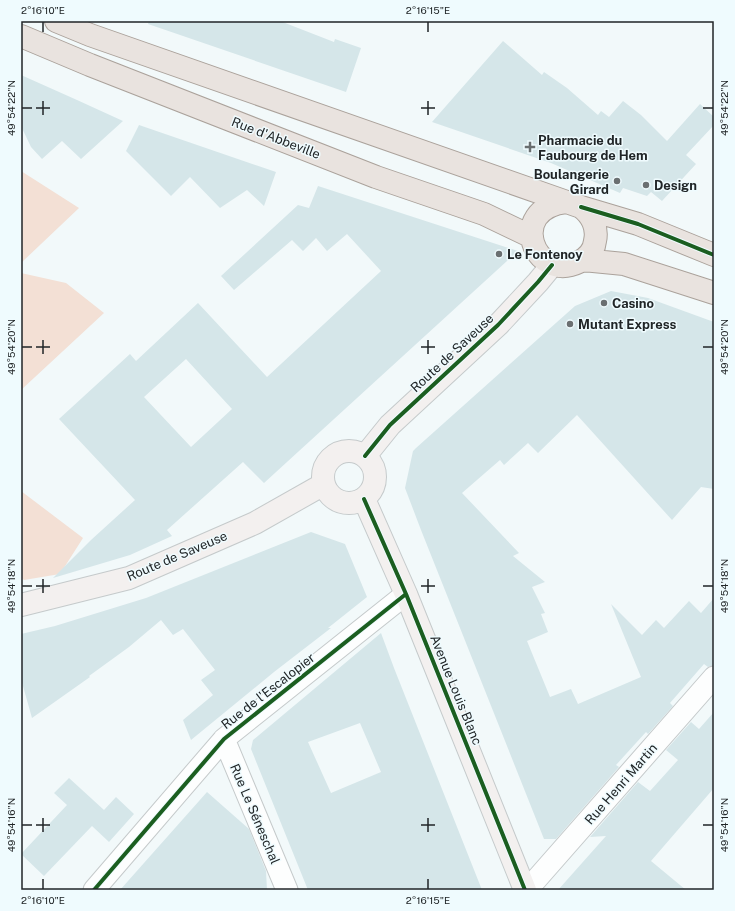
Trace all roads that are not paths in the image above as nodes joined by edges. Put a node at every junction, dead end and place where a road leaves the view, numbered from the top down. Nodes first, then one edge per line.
1 (56, 21) edge
2 (21, 36) edge
3 (574, 204) junction
4 (532, 237) junction
5 (714, 254) edge
6 (583, 260) junction
7 (552, 265) junction
8 (714, 293) edge
9 (365, 456) junction
10 (324, 484) junction
11 (364, 500) junction
12 (406, 594) junction
13 (21, 605) edge
14 (714, 677) edge
15 (224, 739) junction
16 (94, 890) edge
17 (287, 890) edge
18 (526, 890) edge

1 - 3 main road
2 - 4 main road, Rue d'Abbeville
3 - 4 main road
3 - 5 main road
3 - 6 main road
4 - 7 main road
6 - 7 main road
6 - 8 main road
7 - 9 main road, Route de Saveuse
9 - 10 main road
9 - 11 main road
10 - 11 main road
10 - 13 main road, Route de Saveuse
11 - 12 main road, Avenue Louis Blanc
12 - 15 street, Rue de l'Escalopier
12 - 18 main road, Avenue Louis Blanc
14 - 18 street, Rue Henri Martin
15 - 16 street, Rue de l'Escalopier
15 - 17 street, Rue Le Séneschal

